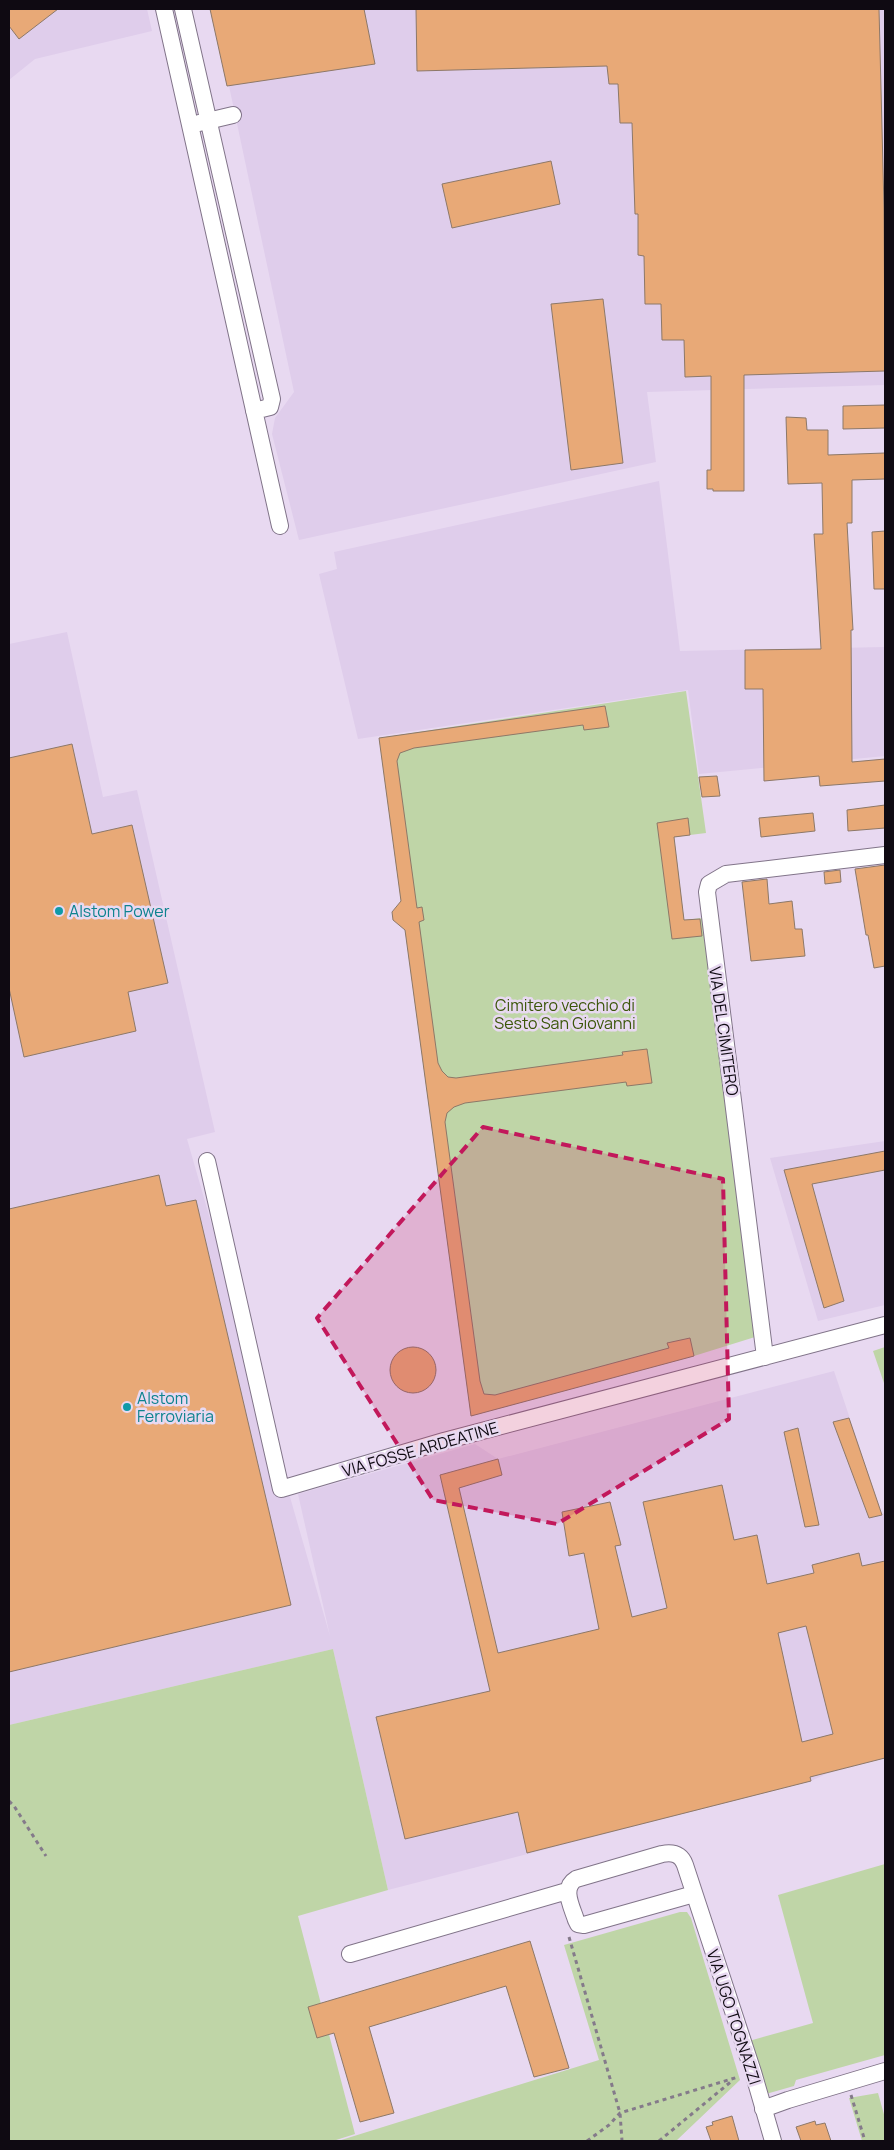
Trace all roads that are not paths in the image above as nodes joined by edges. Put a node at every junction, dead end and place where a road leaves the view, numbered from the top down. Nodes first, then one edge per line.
1 (164, 9) edge
2 (184, 9) edge
3 (233, 115) dead end
4 (208, 121) junction
5 (190, 125) junction
6 (254, 411) junction
7 (280, 526) dead end
8 (885, 855) edge
9 (207, 1161) dead end
10 (885, 1325) edge
11 (765, 1357) junction
12 (567, 1891) junction
13 (694, 1894) junction
14 (350, 1954) dead end
15 (885, 2071) edge
16 (763, 2109) junction
17 (773, 2141) edge

1 - 5 street
2 - 4 street
3 - 4 street
4 - 5 street
4 - 6 street
5 - 6 street
6 - 7 street
8 - 11 street, VIA DEL CIMITERO
9 - 11 street, VIA FOSSE ARDEATINE
10 - 11 street, VIA FOSSE ARDEATINE
12 - 13 street
12 - 13 street, VIA UGO TOGNAZZI
12 - 14 street, VIA UGO TOGNAZZI
13 - 16 street, VIA UGO TOGNAZZI
15 - 16 street
16 - 17 street, VIA UGO TOGNAZZI

